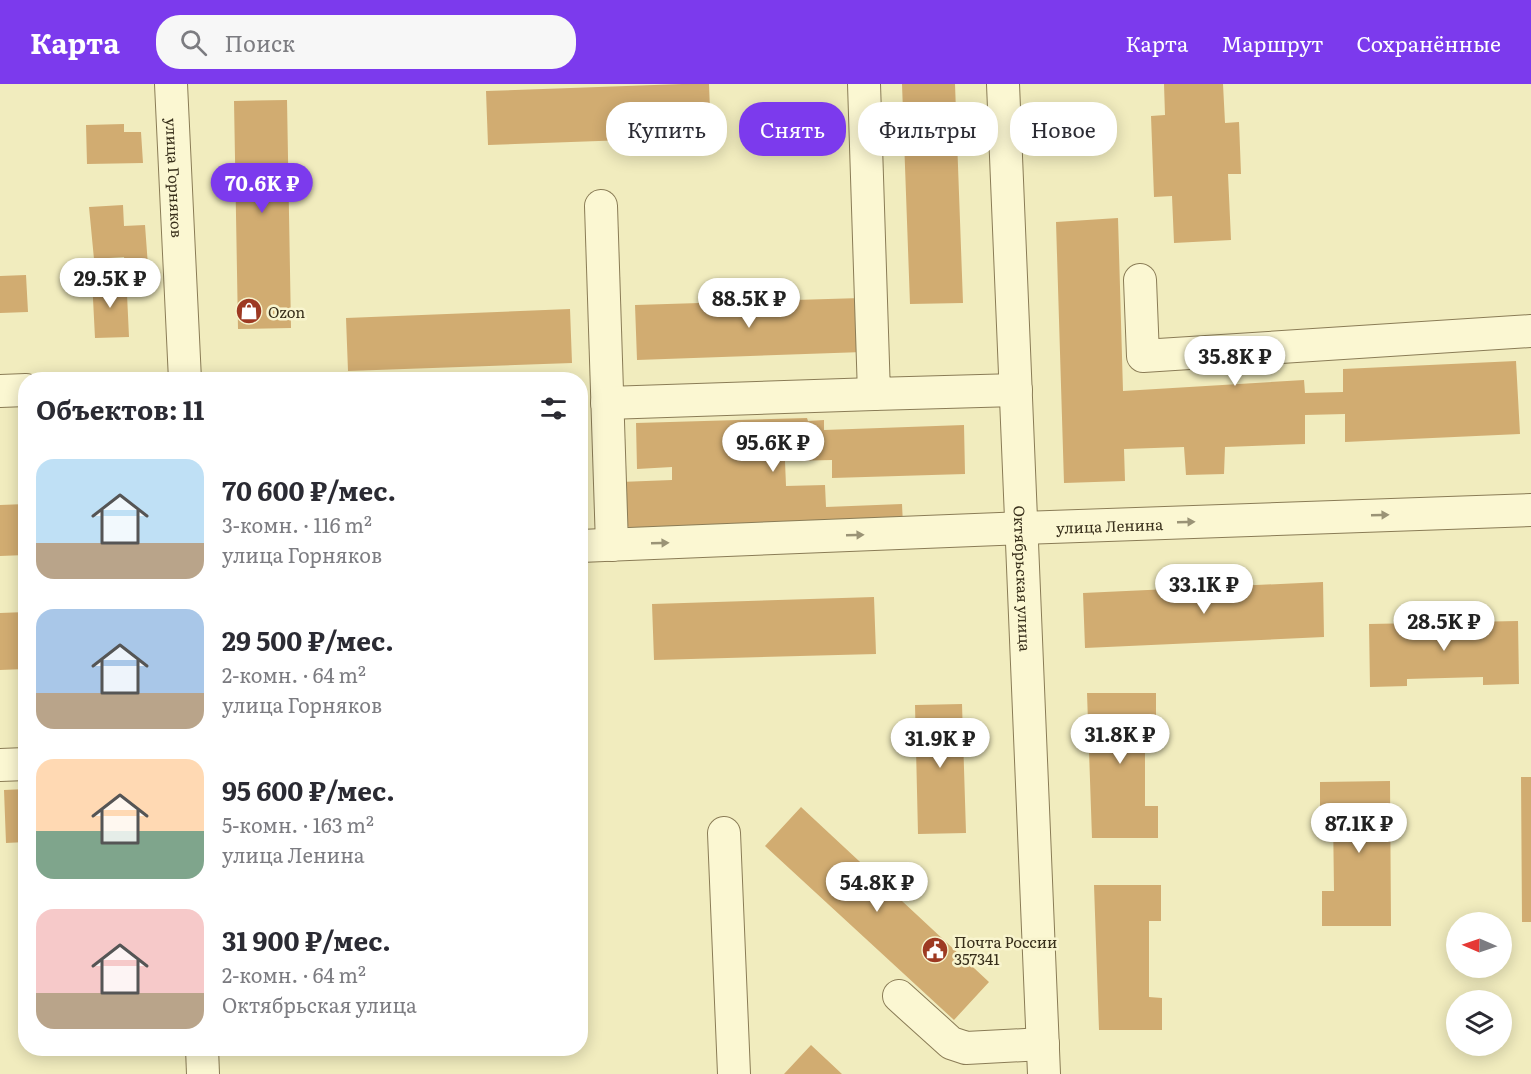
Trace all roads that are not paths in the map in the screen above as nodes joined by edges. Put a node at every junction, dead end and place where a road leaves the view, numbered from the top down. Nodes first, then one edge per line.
1 (171, 84) edge
2 (864, 84) edge
3 (1003, 84) edge
4 (601, 207) dead end
5 (1140, 280) dead end
6 (1531, 331) edge
7 (185, 372) edge
8 (18, 390) edge
9 (1016, 390) junction
10 (0, 391) edge
11 (874, 394) junction
12 (607, 403) junction
13 (1531, 510) edge
14 (1022, 528) junction
15 (612, 545) junction
16 (588, 546) edge
17 (18, 764) edge
18 (0, 765) edge
19 (724, 833) dead end
20 (898, 996) dead end
21 (202, 1056) edge
22 (1043, 1059) edge
23 (203, 1074) edge
24 (734, 1074) edge

1 - 7 street, улица Горняков
2 - 11 street
3 - 9 street, Октябрьская улица
4 - 12 street
5 - 6 street
8 - 10 street
9 - 11 street
9 - 14 street, Октябрьская улица
11 - 12 street
12 - 15 street
14 -> 13 street, улица Ленина
15 -> 14 street, улица Ленина
14 - 22 street, Октябрьская улица
15 - 16 street, улица Ленина
17 - 18 street
19 - 24 street
20 - 22 street
21 - 23 street

